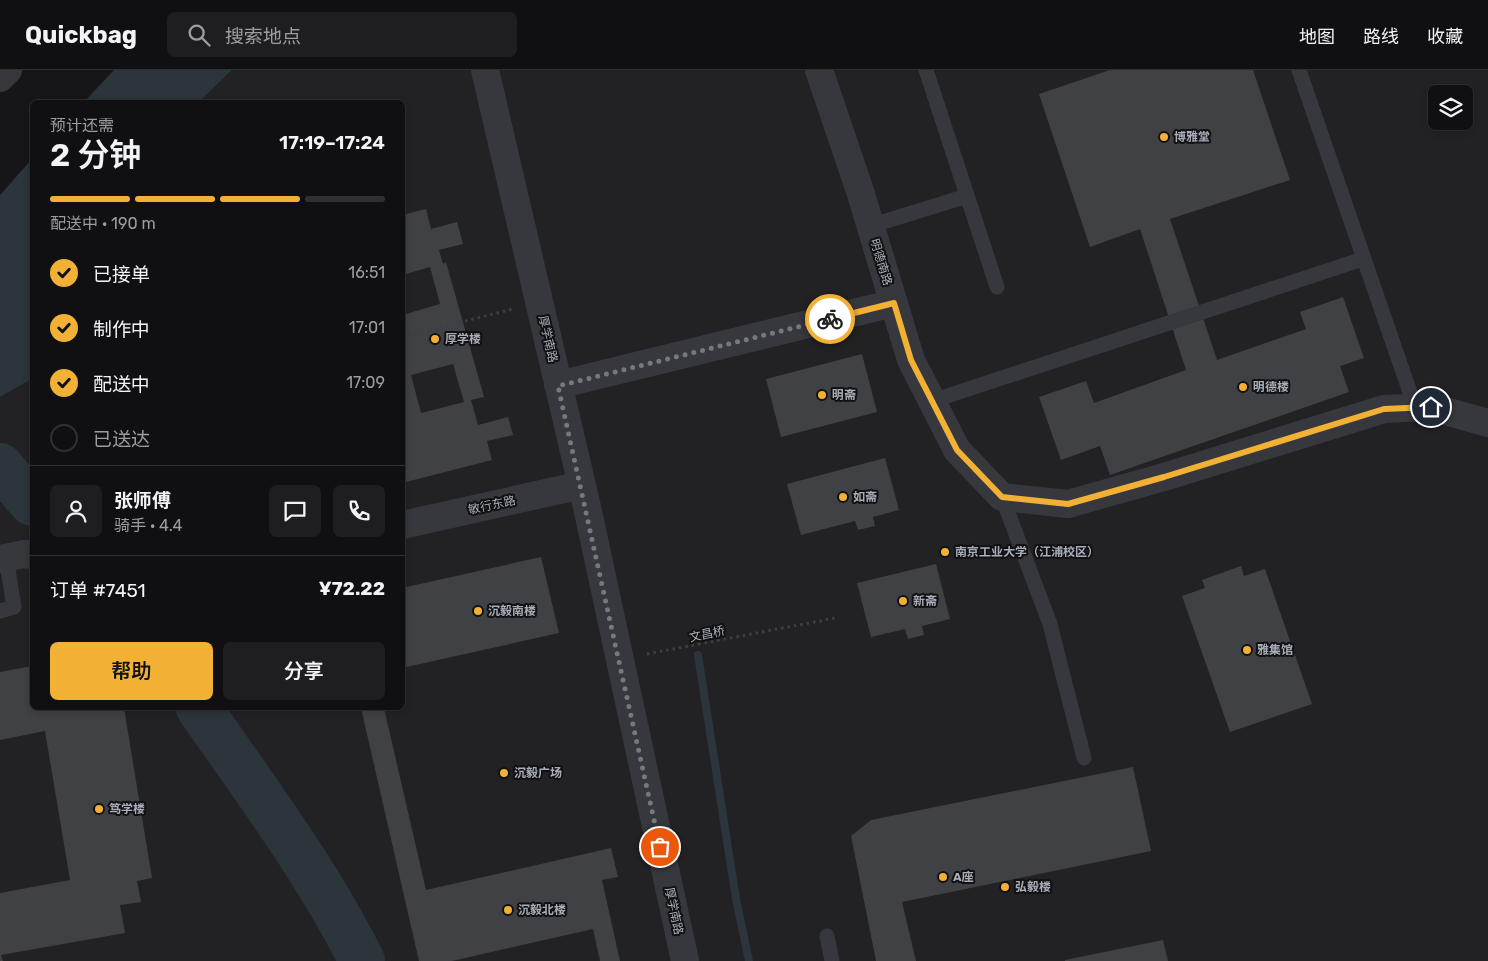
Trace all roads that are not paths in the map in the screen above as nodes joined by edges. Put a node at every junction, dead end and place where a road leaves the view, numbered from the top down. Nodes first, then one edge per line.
1 (8, 70) edge
2 (485, 70) edge
3 (819, 70) edge
4 (926, 70) edge
5 (1299, 70) edge
6 (0, 78) edge
7 (967, 196) junction
8 (870, 226) junction
9 (1363, 258) junction
10 (997, 287) dead end
11 (894, 303) junction
12 (558, 386) junction
13 (932, 401) junction
14 (1415, 407) junction
15 (1488, 423) edge
16 (582, 485) junction
17 (1002, 497) junction
18 (405, 524) edge
19 (13, 557) edge
20 (0, 610) edge
21 (1084, 758) dead end
22 (827, 936) dead end
23 (685, 961) edge
24 (832, 961) edge

1 - 6 street
2 - 12 street, 厚学南路
3 - 8 street, 明德南路
4 - 7 lane
5 - 9 lane
7 - 8 lane
7 - 10 lane
8 - 11 street, 明德南路
9 - 13 lane
9 - 14 lane
11 - 12 street
11 - 13 street, 明德南路
12 - 16 street, 厚学南路
13 - 17 street, 明德南路
14 - 15 street
14 - 17 street
16 - 18 street, 敏行东路
16 - 23 street, 厚学南路
17 - 21 lane
19 - 20 lane
22 - 24 lane

